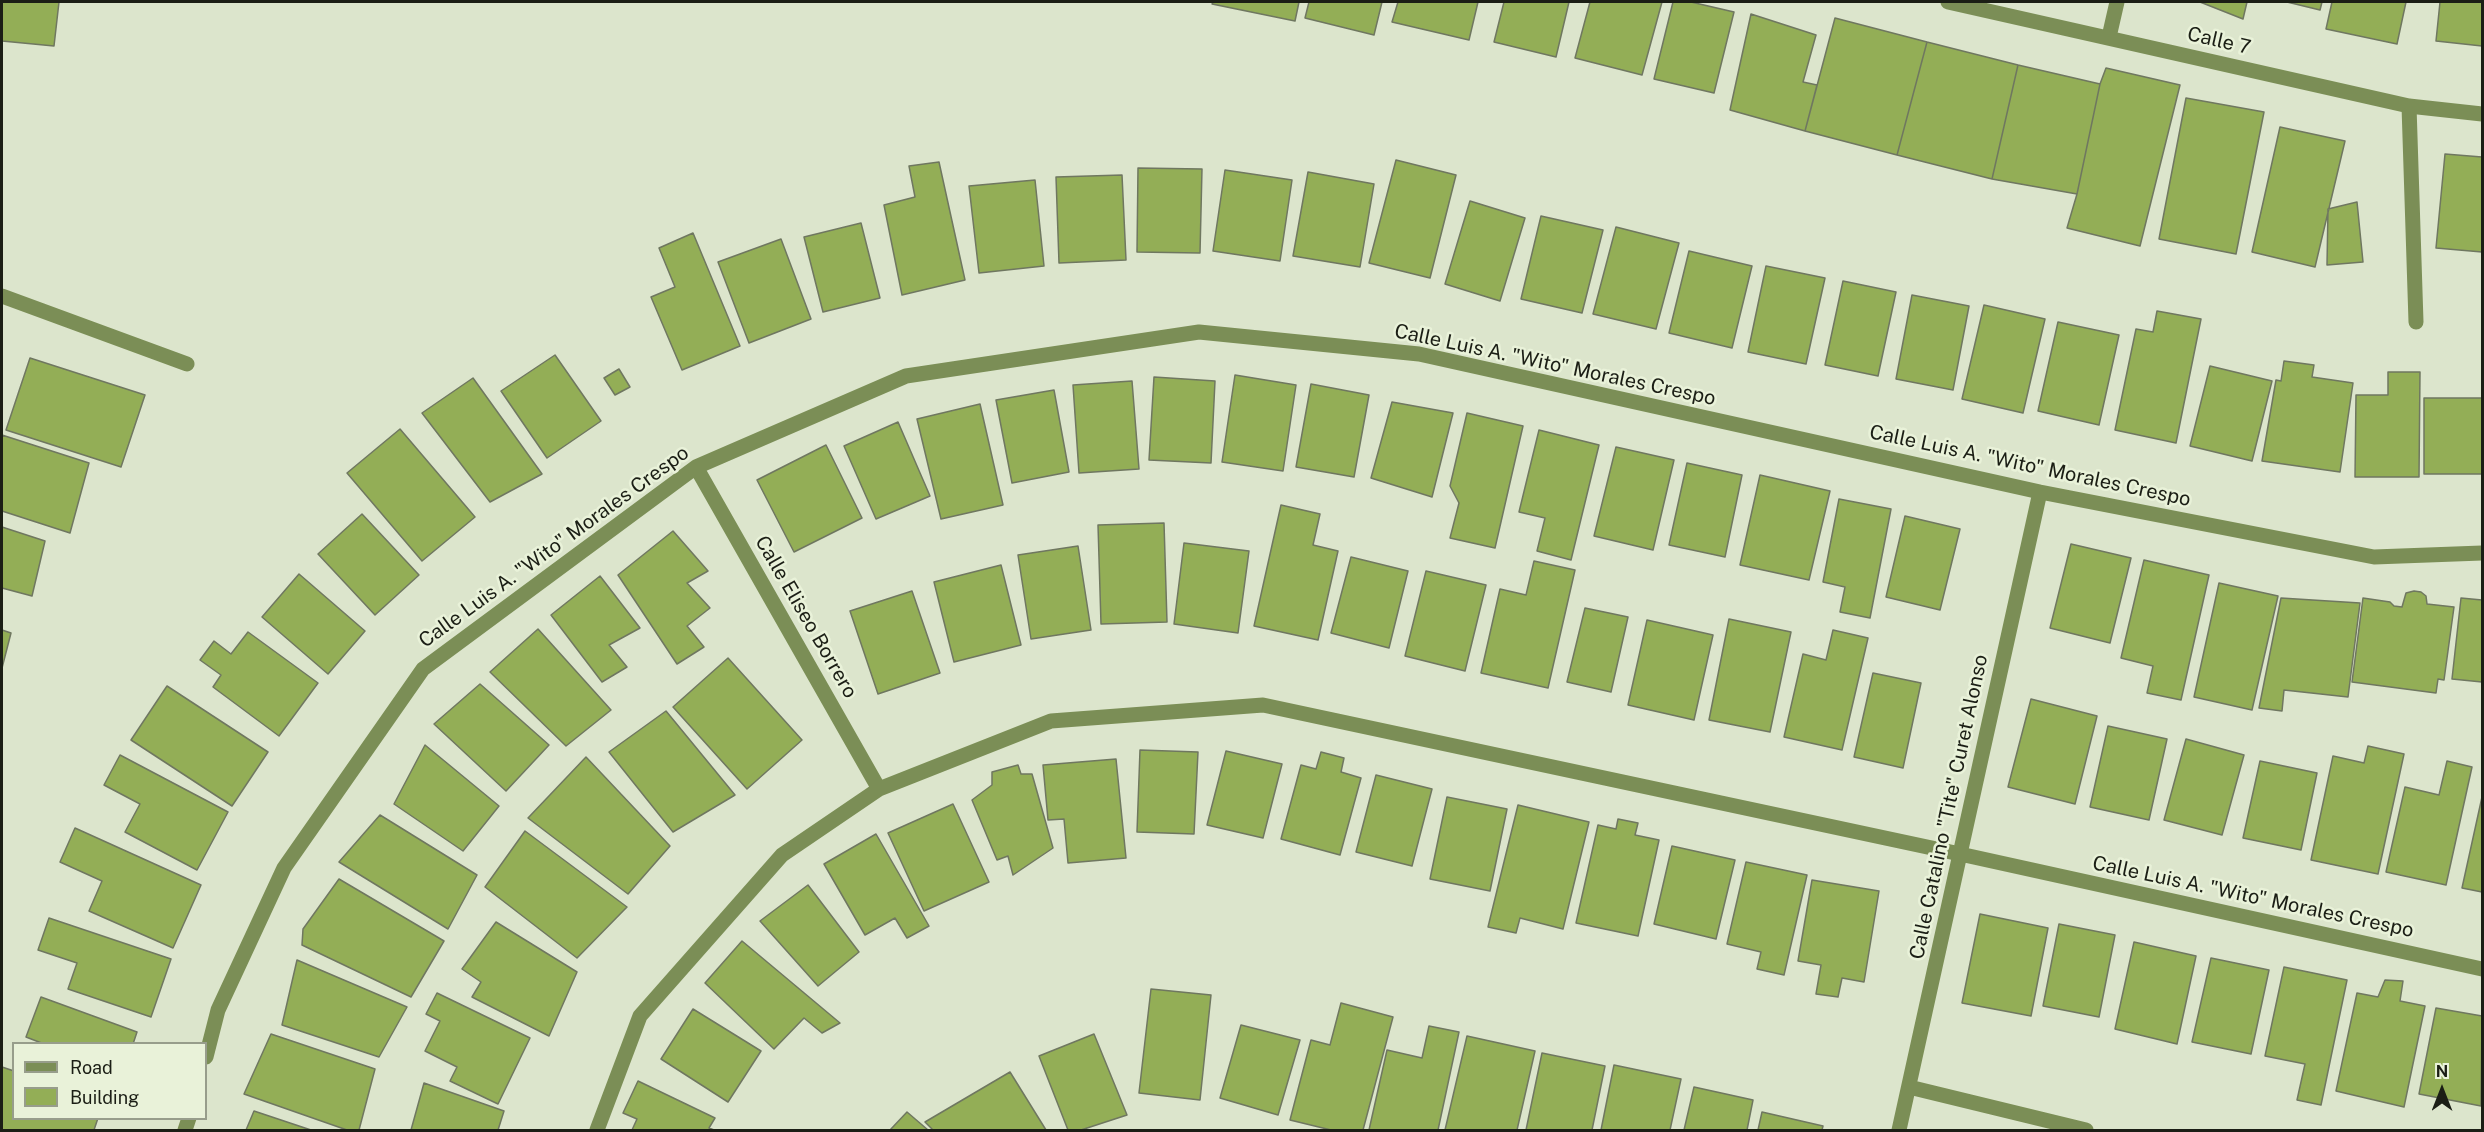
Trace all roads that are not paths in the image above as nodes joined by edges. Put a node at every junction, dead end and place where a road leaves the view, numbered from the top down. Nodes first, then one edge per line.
1 (1948, 2) edge
2 (2117, 2) edge
3 (2109, 37) junction
4 (2409, 106) junction
5 (2482, 114) edge
6 (2, 296) edge
7 (2416, 322) dead end
8 (187, 364) dead end
9 (696, 467) junction
10 (2040, 492) junction
11 (2482, 554) edge
12 (879, 789) junction
13 (1960, 854) junction
14 (2482, 969) edge
15 (207, 1053) edge
16 (1909, 1087) junction
17 (597, 1131) edge
18 (1899, 1131) edge
19 (2086, 1131) edge

1 - 3 street, Calle 7
2 - 3 street
3 - 4 street, Calle 7
4 - 5 street, Calle 7
4 - 7 street
6 - 8 street
9 - 10 street, Calle Luis A. "Wito" Morales Crespo
9 - 12 street, Calle Eliseo Borrero
9 - 15 street, Calle Luis A. "Wito" Morales Crespo
10 - 11 street, Calle Luis A. "Wito" Morales Crespo
10 - 13 street, Calle Catalino "Tite" Curet Alonso
12 - 13 street, Calle Luis A. "Wito" Morales Crespo
12 - 17 street, Calle Luis A. "Wito" Morales Crespo
13 - 14 street, Calle Luis A. "Wito" Morales Crespo
13 - 16 street, Calle Catalino "Tite" Curet Alonso
16 - 18 street, Calle Catalino "Tite" Curet Alonso
16 - 19 street

